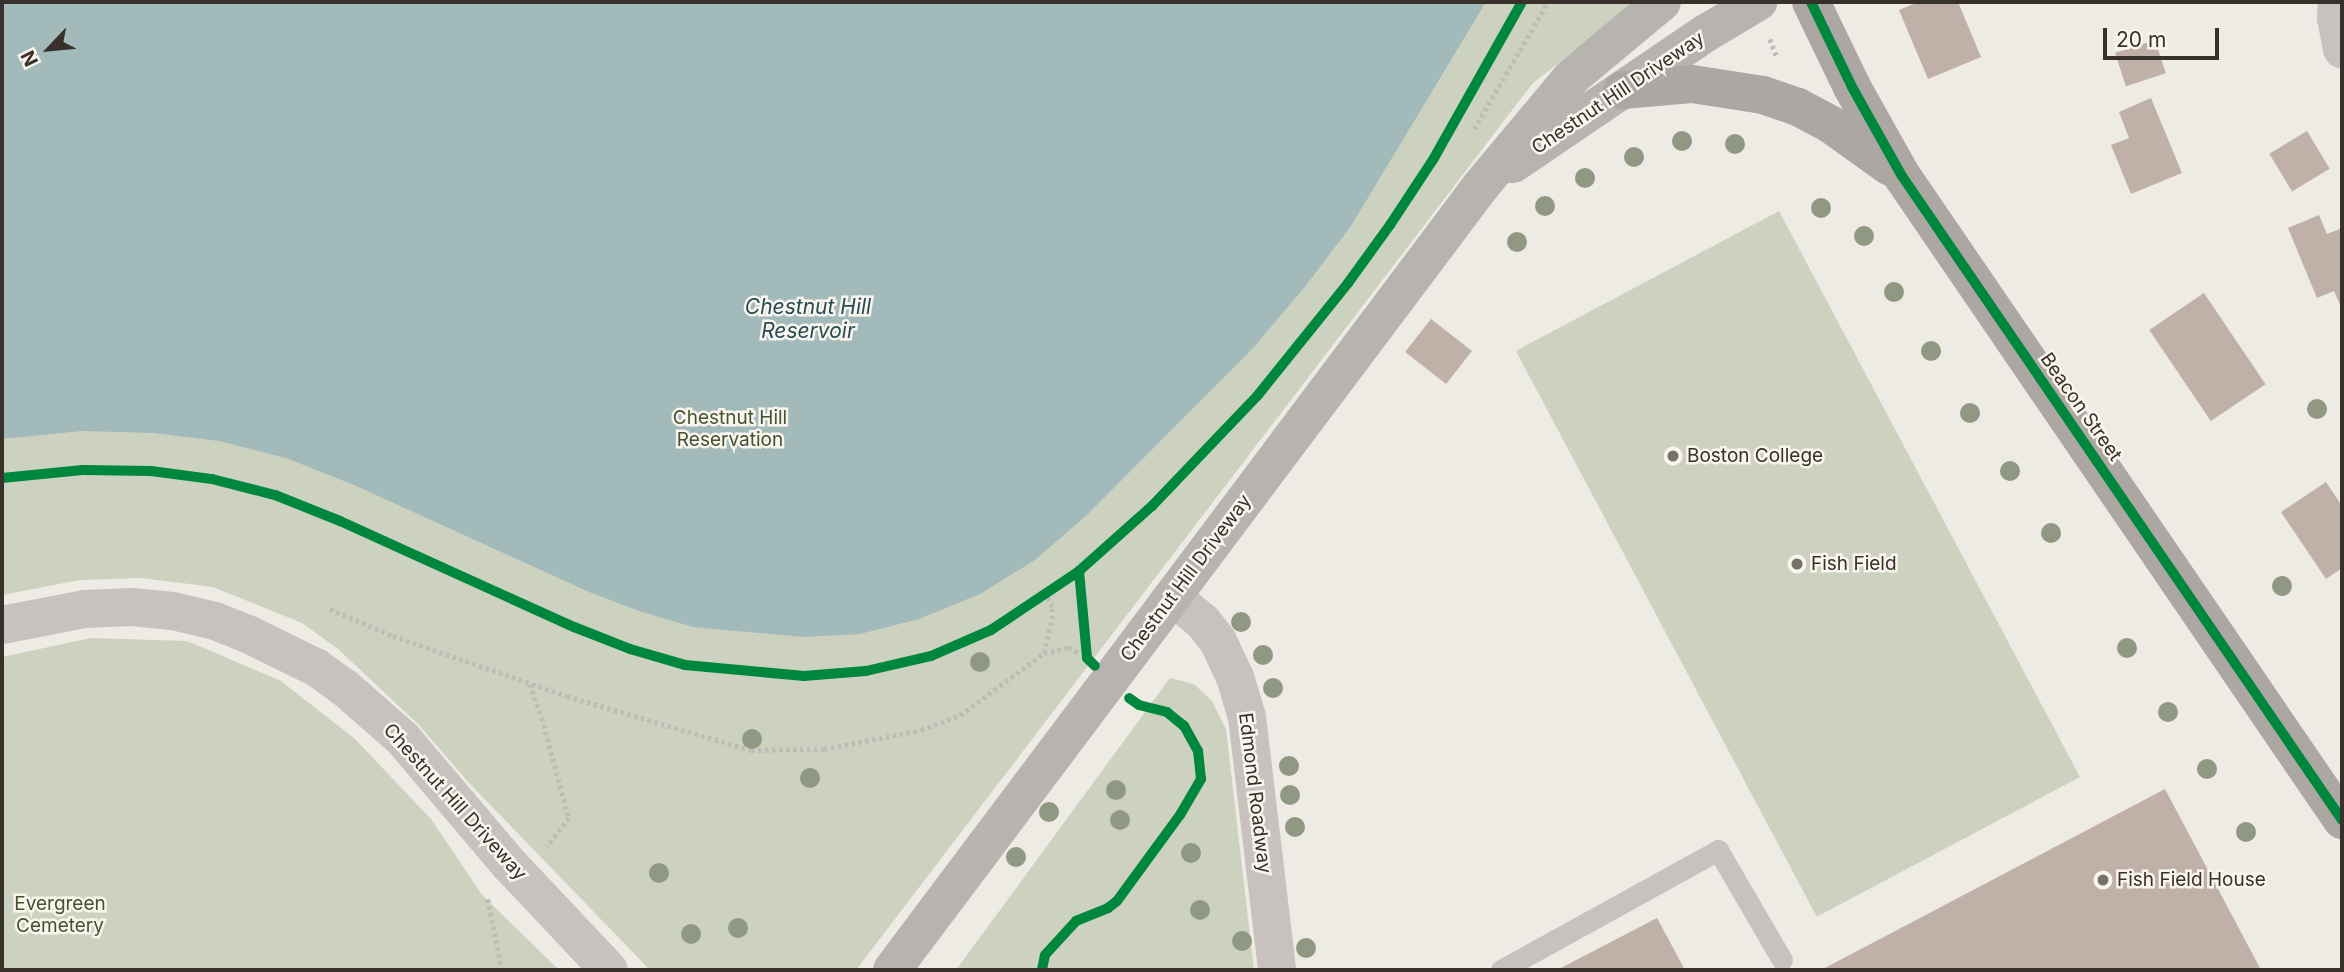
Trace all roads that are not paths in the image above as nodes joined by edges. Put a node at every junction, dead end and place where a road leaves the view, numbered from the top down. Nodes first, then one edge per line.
1 (1662, 2) edge
2 (1811, 2) edge
3 (2337, 2) edge
4 (1758, 9) edge
5 (2342, 49) edge
6 (1622, 90) junction
7 (1902, 176) junction
8 (1480, 187) junction
9 (1173, 597) junction
10 (2, 625) edge
11 (2342, 820) edge
12 (1782, 961) dead end
13 (609, 970) edge
14 (892, 970) edge
15 (1277, 970) edge
16 (1501, 970) edge

1 - 8 main road, Chestnut Hill Driveway
2 - 7 main road, Beacon Street
3 - 5 street
4 - 6 main road, Chestnut Hill Driveway
6 - 7 main road
6 - 8 main road, Chestnut Hill Driveway
7 - 11 main road, Beacon Street
8 - 9 main road, Chestnut Hill Driveway
9 - 14 main road, Chestnut Hill Driveway
9 - 15 street, Edmond Roadway
10 - 13 street, Chestnut Hill Driveway
12 - 16 lane

